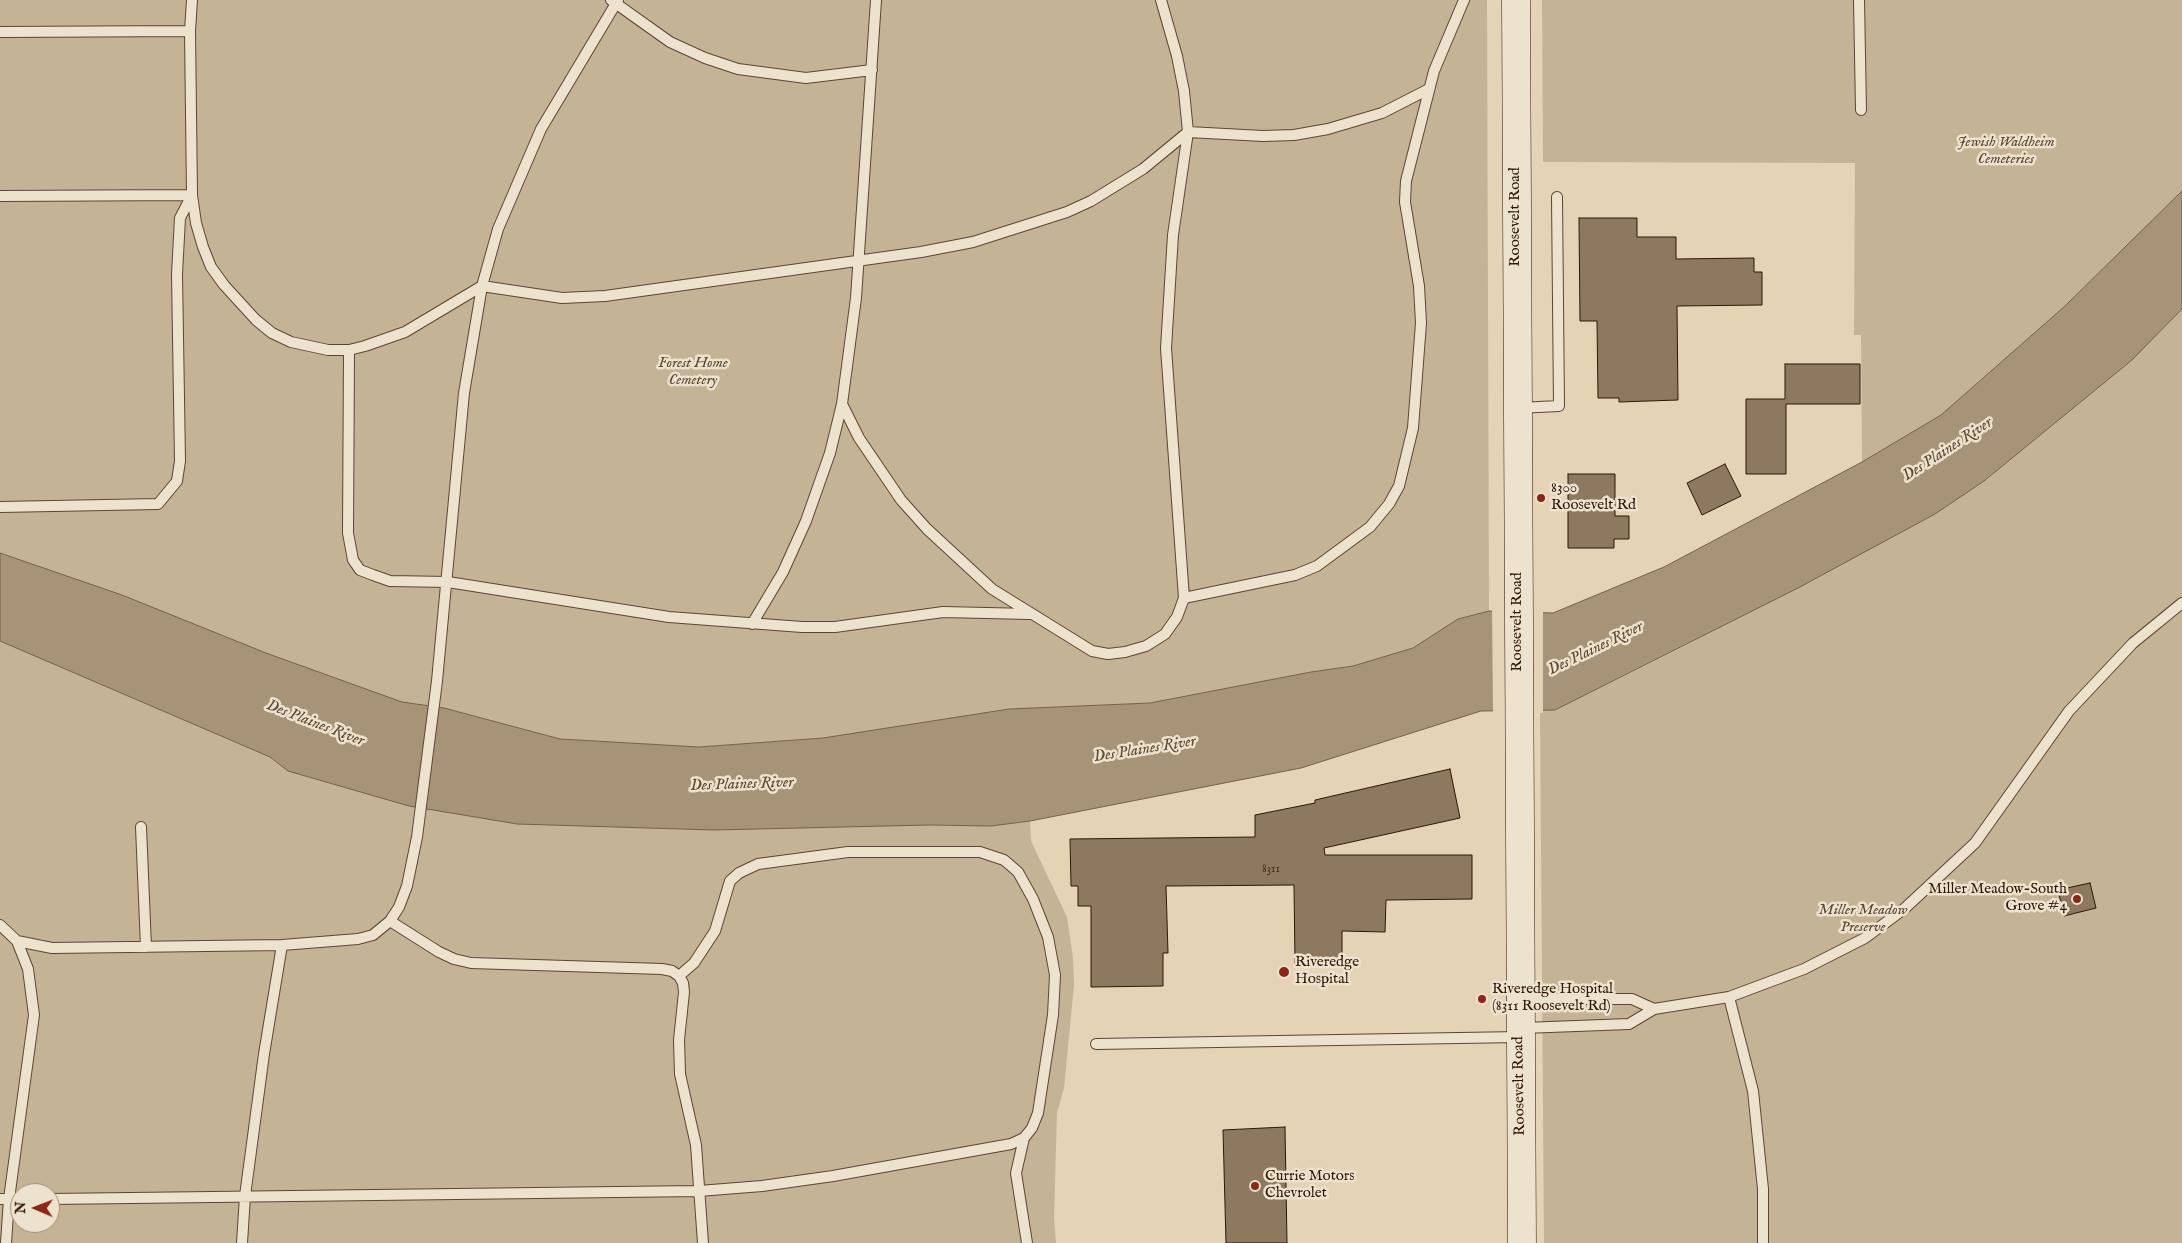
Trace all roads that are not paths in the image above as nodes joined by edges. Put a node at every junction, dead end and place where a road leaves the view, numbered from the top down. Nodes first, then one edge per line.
1 (192, 0) edge
2 (876, 0) edge
3 (1161, 0) edge
4 (1464, 0) edge
5 (1516, 0) edge
6 (1859, 0) edge
7 (615, 1) edge
8 (190, 31) junction
9 (0, 32) edge
10 (872, 70) junction
11 (1429, 89) junction
12 (1861, 110) dead end
13 (1188, 132) junction
14 (192, 195) junction
15 (0, 196) edge
16 (1557, 197) dead end
17 (859, 259) junction
18 (482, 286) junction
19 (350, 350) junction
20 (842, 404) junction
21 (1517, 408) junction
22 (0, 507) edge
23 (448, 582) junction
24 (1184, 598) junction
25 (2182, 603) edge
26 (1032, 614) junction
27 (752, 624) junction
28 (141, 827) dead end
29 (390, 921) junction
30 (0, 925) edge
31 (17, 941) junction
32 (282, 945) junction
33 (146, 947) junction
34 (679, 976) junction
35 (1729, 997) junction
36 (1520, 999) junction
37 (1654, 1009) junction
38 (1520, 1032) junction
39 (1096, 1044) dead end
40 (1024, 1138) junction
41 (699, 1190) junction
42 (245, 1196) junction
43 (5, 1199) edge
44 (60, 1199) edge
45 (6, 1243) edge
46 (242, 1243) edge
47 (703, 1243) edge
48 (1027, 1243) edge
49 (1522, 1243) edge
50 (1764, 1243) edge

1 - 8 lane
2 - 10 lane
3 - 13 lane
4 - 11 lane
5 - 21 main road, Roosevelt Road
6 - 12 lane
7 - 10 lane
7 - 18 lane
8 - 9 lane
8 - 14 lane
10 - 17 lane
11 - 13 lane
11 - 24 lane
13 - 17 lane
13 - 24 lane
14 - 15 lane
14 - 19 lane
14 - 22 lane
16 - 21 lane
17 - 18 lane
17 - 20 lane
18 - 19 lane
18 - 23 lane
19 - 23 lane
20 - 26 lane
20 - 27 lane
21 - 36 main road, Roosevelt Road
23 - 27 lane
23 - 29 lane
24 - 26 lane
25 - 35 lane
26 - 27 lane
28 - 33 lane
29 - 32 lane
29 - 34 lane
30 - 31 lane
31 - 33 lane
31 - 43 lane
32 - 33 lane
32 - 42 lane
34 - 40 lane
34 - 41 lane
35 - 37 lane
35 - 50 lane
36 - 37 lane
36 - 38 main road, Roosevelt Road
37 - 38 lane
38 - 39 lane
38 - 49 main road, Roosevelt Road
40 - 41 lane
40 - 48 lane
41 - 42 lane
41 - 47 lane
42 - 44 lane
42 - 46 lane
43 - 45 lane

